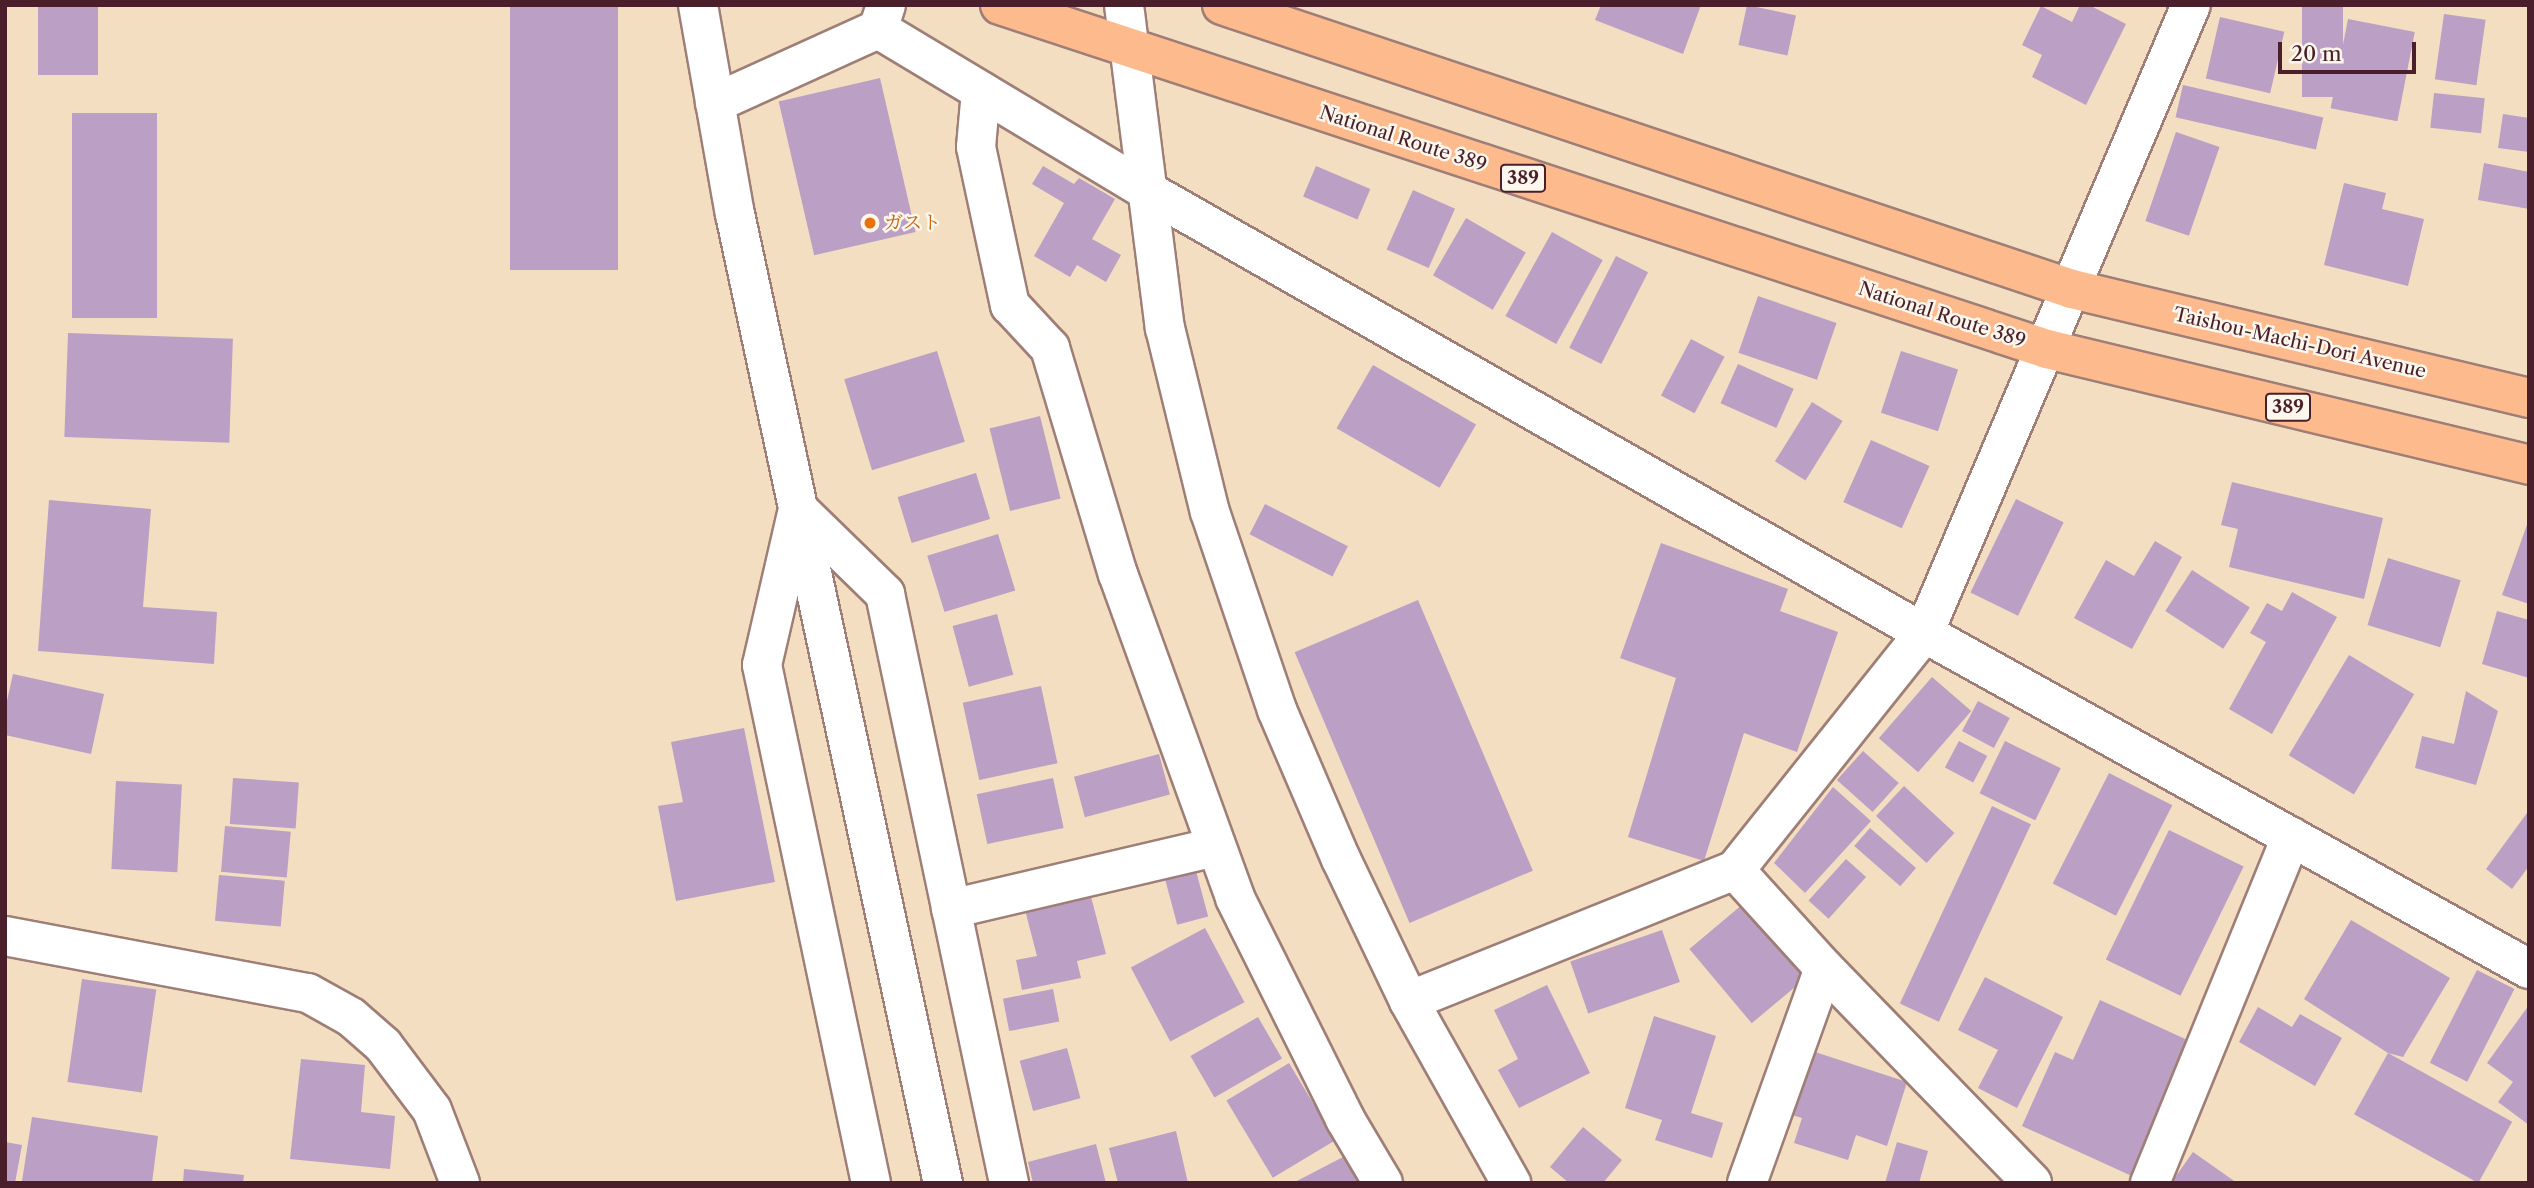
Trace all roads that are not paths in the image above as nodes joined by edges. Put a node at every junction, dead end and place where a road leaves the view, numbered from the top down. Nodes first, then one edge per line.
1 (698, 5) edge
2 (1000, 5) edge
3 (1124, 5) edge
4 (1222, 5) edge
5 (2191, 5) edge
6 (882, 17) edge
7 (1129, 50) junction
8 (981, 91) junction
9 (715, 103) junction
10 (1146, 190) junction
11 (2072, 289) junction
12 (2047, 349) junction
13 (2529, 398) edge
14 (2529, 465) edge
15 (798, 509) junction
16 (1924, 633) junction
17 (2291, 837) junction
18 (1216, 847) junction
19 (1735, 870) junction
20 (951, 909) junction
21 (5, 936) edge
22 (1824, 968) junction
23 (2529, 969) edge
24 (1409, 1001) junction
25 (460, 1183) edge
26 (871, 1183) edge
27 (943, 1183) edge
28 (1009, 1183) edge
29 (1383, 1183) edge
30 (1511, 1183) edge
31 (1747, 1183) edge
32 (2032, 1183) edge
33 (2150, 1183) edge

1 - 9 street
2 - 7 highway, National Route 389 / 389
3 - 7 street
4 - 11 highway
5 - 11 street
6 - 8 street
6 - 9 street
7 - 10 street
7 - 12 highway, National Route 389 / 389
8 - 10 street
8 - 18 street
9 - 15 street
10 - 16 street
10 - 24 street
11 - 12 street
11 - 13 highway, Taishou-Machi-Dori Avenue
12 - 14 highway, 389
12 - 16 street
15 - 20 street
15 - 26 street
15 - 27 street
16 - 17 street
16 - 19 street
17 - 23 street
17 - 33 street
18 - 20 street
18 - 29 street
19 - 22 street
19 - 24 street
20 - 28 street
21 - 25 street
22 - 31 street
22 - 32 street
24 - 30 street

